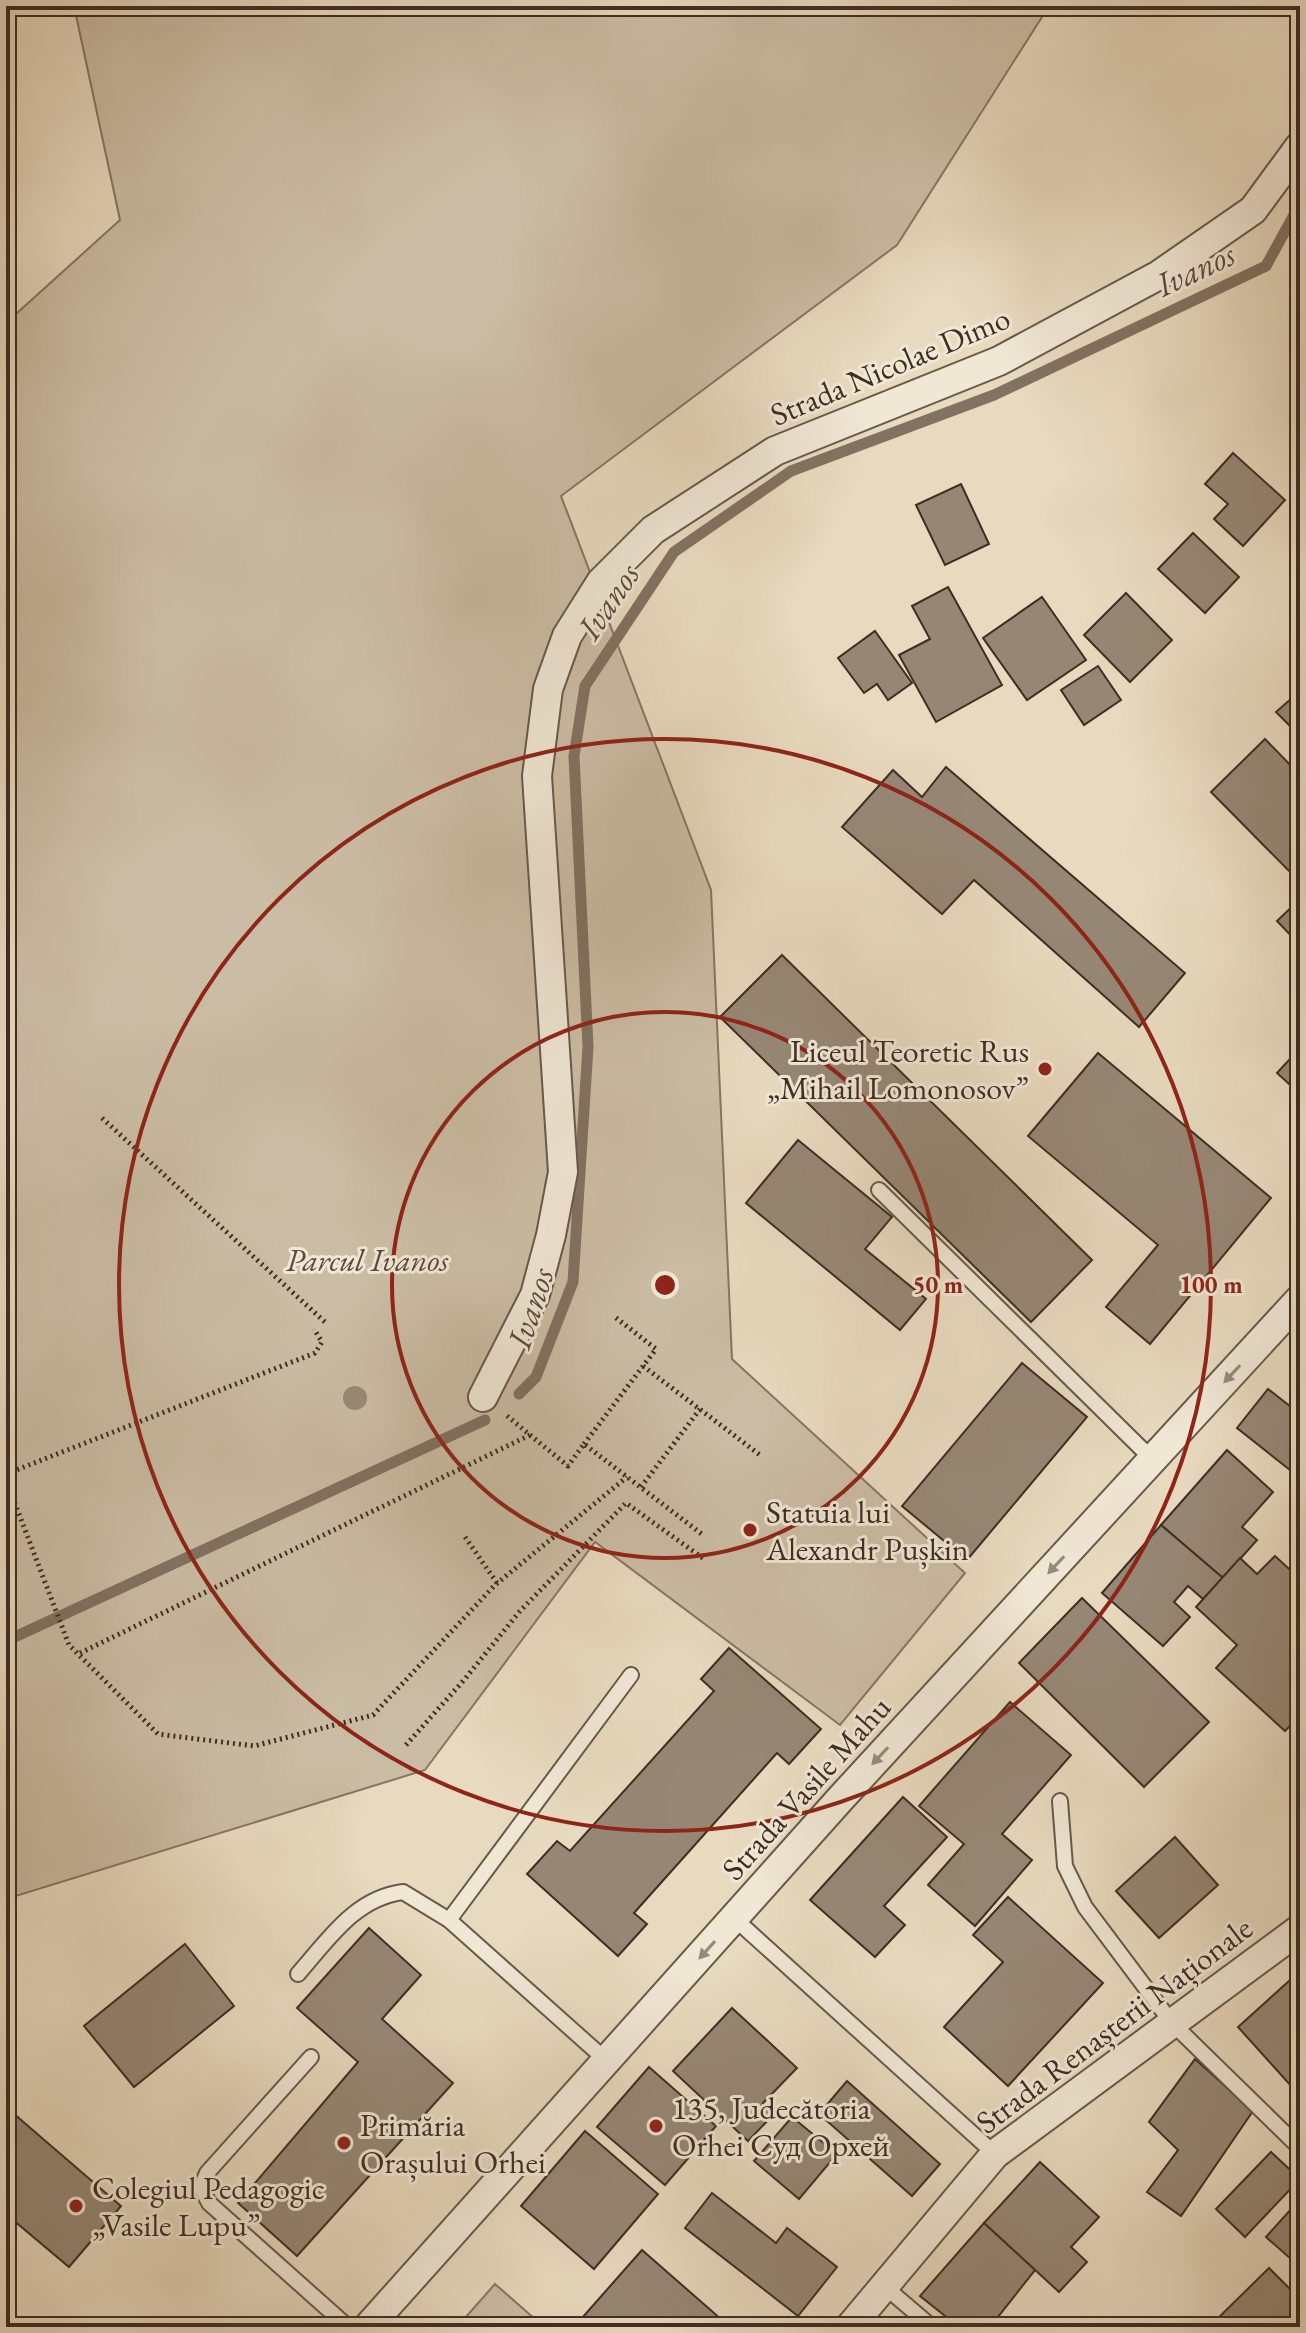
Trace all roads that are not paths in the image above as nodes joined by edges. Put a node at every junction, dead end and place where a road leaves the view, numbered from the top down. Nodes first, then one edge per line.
1 (1300, 146) edge
2 (879, 1190) dead end
3 (1295, 1315) edge
4 (483, 1397) road end
5 (1153, 1460) junction
6 (631, 1675) dead end
7 (1060, 1801) dead end
8 (735, 1919) junction
9 (449, 1920) junction
10 (1300, 1929) edge
11 (298, 1974) dead end
12 (1172, 2023) junction
13 (311, 2057) dead end
14 (607, 2061) junction
15 (1300, 2148) edge
16 (995, 2154) junction
17 (884, 2286) junction
18 (348, 2327) edge
19 (368, 2327) edge
20 (850, 2327) edge
21 (932, 2327) edge

1 - 4 street, Strada Nicolae Dimo
2 - 5 lane
3 -> 5 street, Strada Vasile Mahu
5 -> 8 street, Strada Vasile Mahu
6 - 9 lane
7 - 12 lane
8 -> 14 street, Strada Vasile Mahu
8 - 16 lane
9 - 11 lane
9 - 14 lane
10 - 12 street, Strada Renașterii Naționale
12 - 15 lane
12 - 16 street, Strada Renașterii Naționale
13 - 18 lane
14 - 19 street, Strada Vasile Mahu
16 - 17 street, Strada Renașterii Naționale
17 - 20 street, Strada Renașterii Naționale
17 - 21 lane

